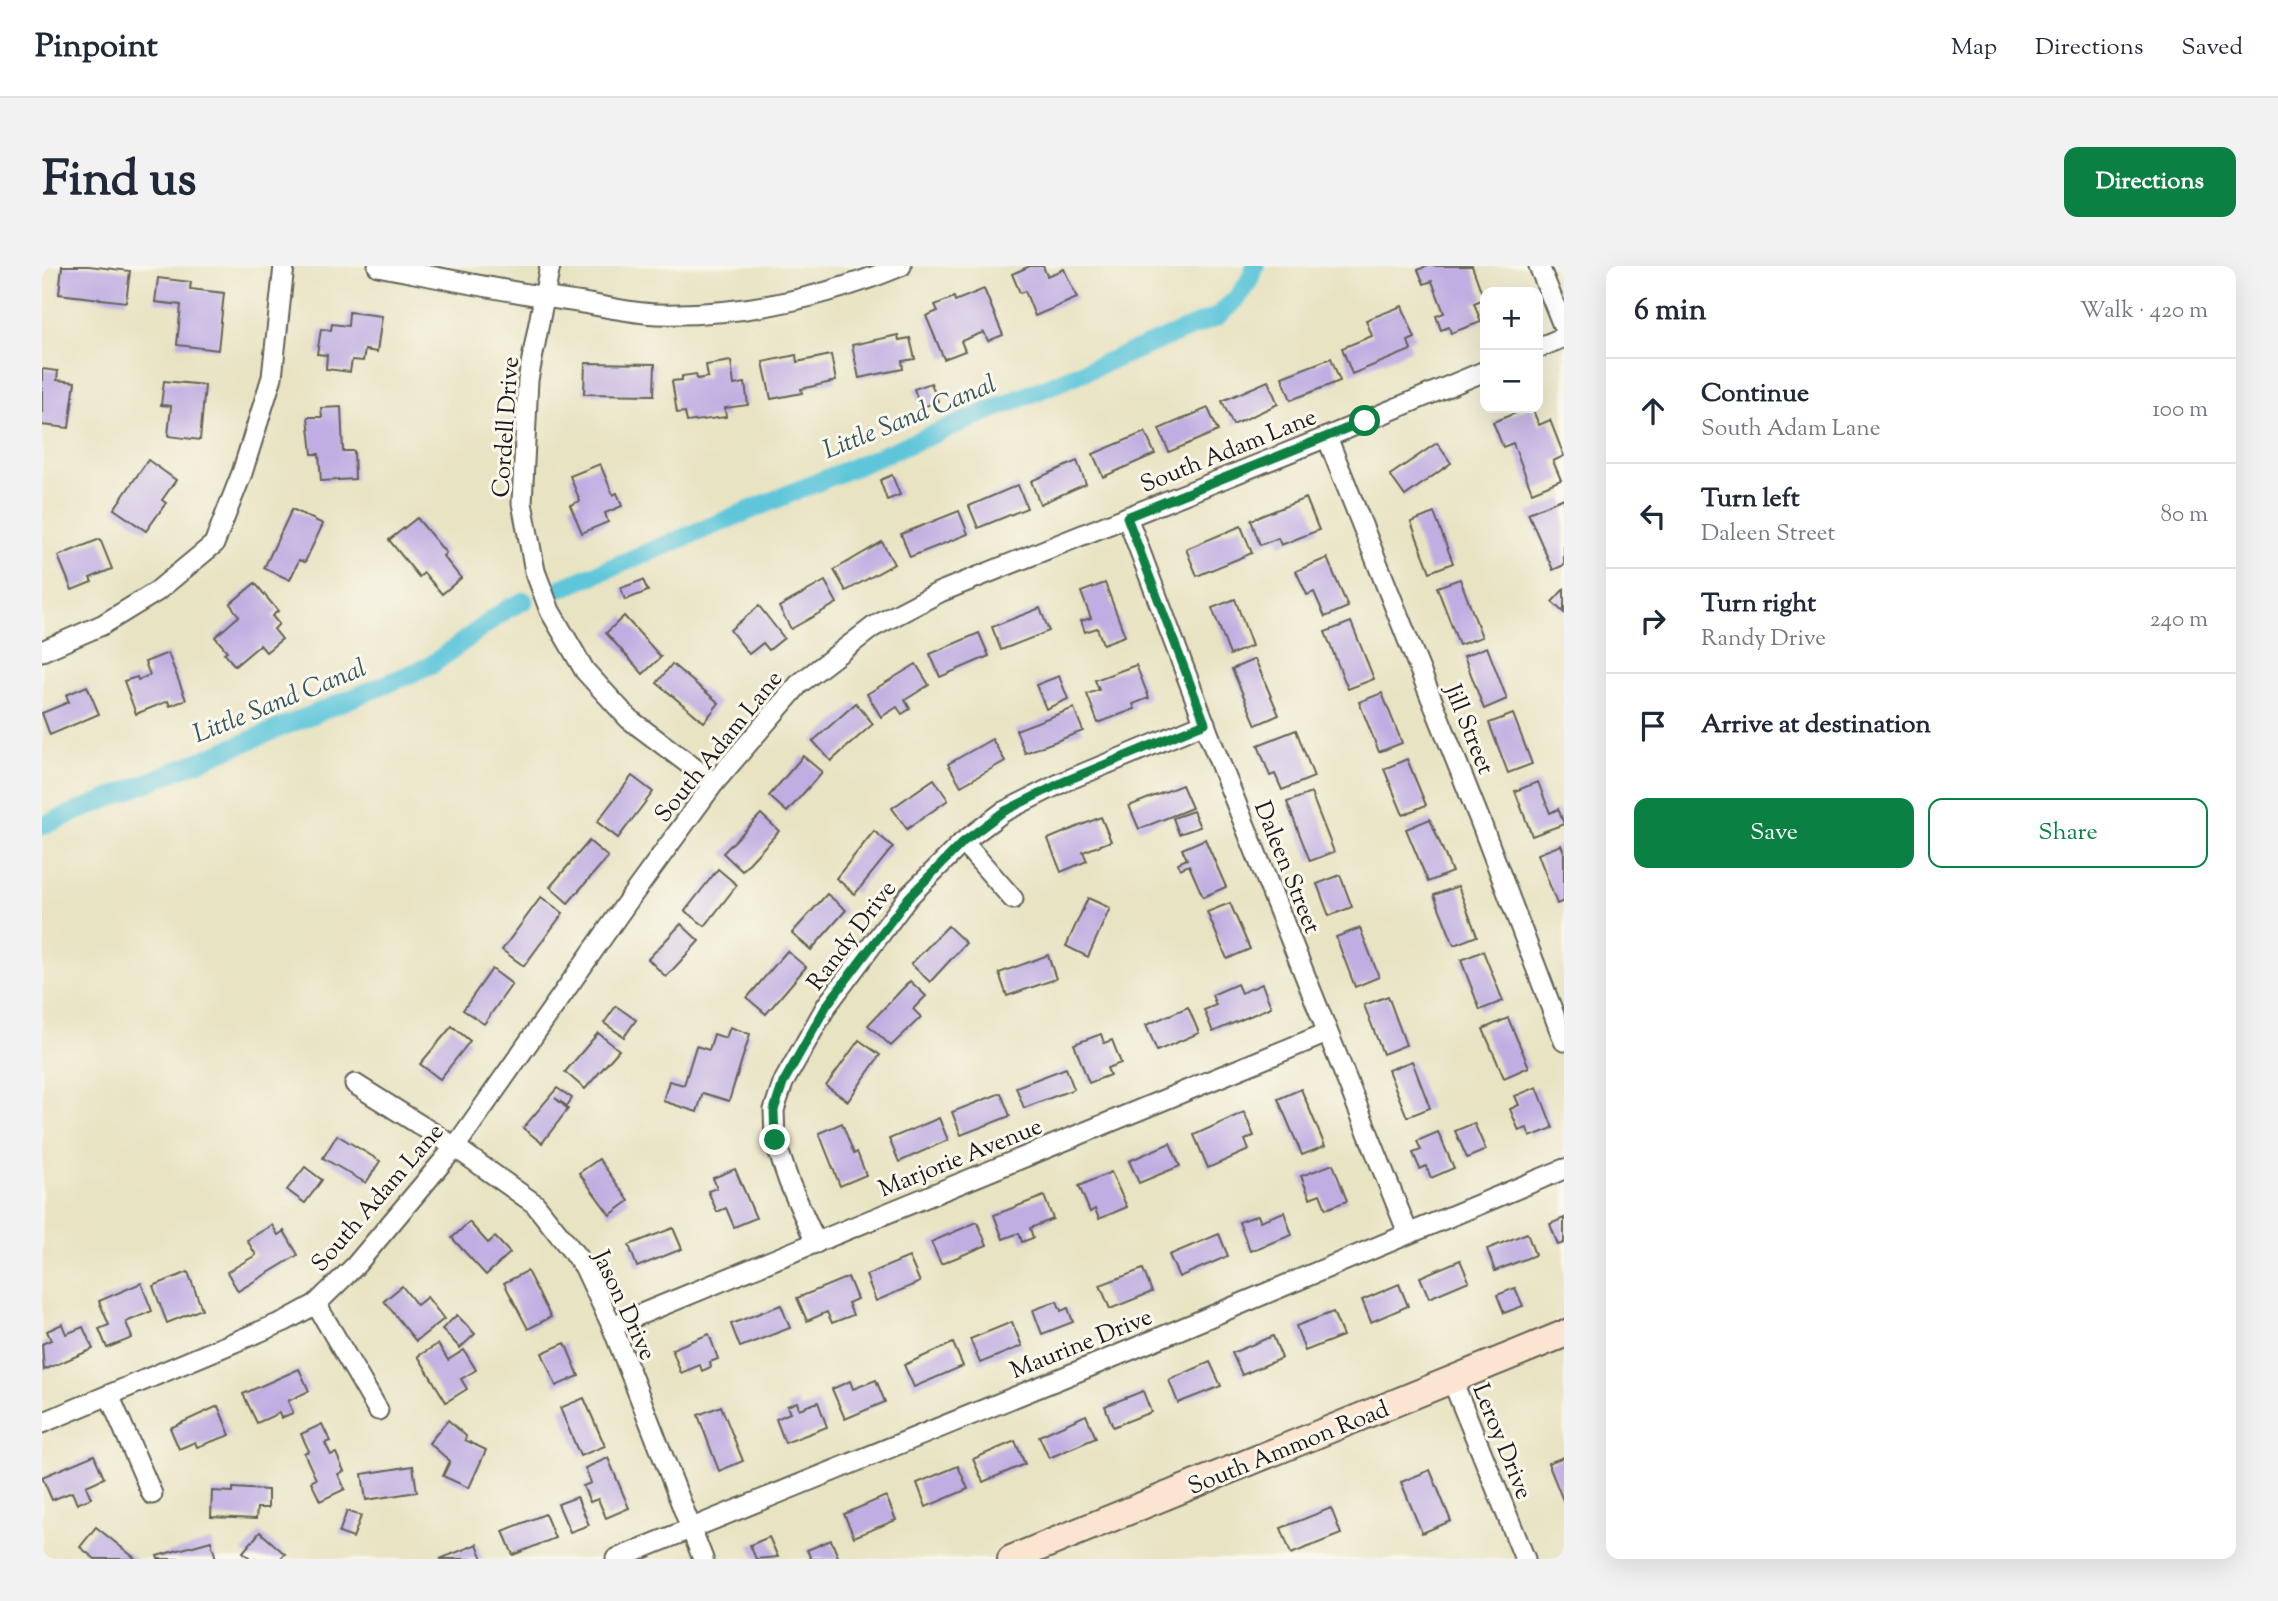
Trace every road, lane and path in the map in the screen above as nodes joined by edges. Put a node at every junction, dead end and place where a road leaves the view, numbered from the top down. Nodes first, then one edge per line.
1 (284, 266) edge
2 (378, 266) edge
3 (550, 266) edge
4 (901, 266) edge
5 (1539, 266) edge
6 (545, 298) junction
7 (1564, 328) edge
8 (1564, 337) edge
9 (1543, 346) edge
10 (1480, 373) edge
11 (1328, 437) junction
12 (1127, 517) junction
13 (42, 651) edge
14 (1205, 723) junction
15 (714, 783) junction
16 (963, 842) junction
17 (1013, 899) dead end
18 (1327, 1033) junction
19 (1564, 1041) edge
20 (355, 1084) dead end
21 (455, 1147) junction
22 (1564, 1169) edge
23 (1408, 1233) junction
24 (816, 1243) junction
25 (316, 1304) junction
26 (612, 1326) junction
27 (1564, 1334) edge
28 (1452, 1380) junction
29 (109, 1395) junction
30 (378, 1410) dead end
31 (42, 1423) edge
32 (152, 1494) dead end
33 (690, 1528) junction
34 (616, 1559) edge
35 (704, 1559) edge
36 (1011, 1559) edge
37 (1525, 1559) edge

1 - 13 street
2 - 6 street
3 - 6 street, Cordell Drive
4 - 6 street
5 - 7 street
6 - 15 street, Cordell Drive
8 - 9 street
10 - 11 street, South Adam Lane
11 - 12 street, South Adam Lane
11 - 19 street, Jill Street
12 - 14 street, Daleen Street
12 - 15 street, South Adam Lane
14 - 16 street, Randy Drive
14 - 18 street, Daleen Street
15 - 21 street, South Adam Lane
16 - 17 street
16 - 24 street, Randy Drive
18 - 23 street, Daleen Street
18 - 24 street, Marjorie Avenue
20 - 21 street, Jason Drive
21 - 25 street, South Adam Lane
21 - 26 street, Jason Drive
22 - 23 street, Maurine Drive
23 - 33 street, Maurine Drive
24 - 26 street, Marjorie Avenue
25 - 29 street, South Adam Lane
25 - 30 street, South Adam Lane
26 - 33 street, Jason Drive
27 - 28 main road, South Ammon Road
28 - 36 main road, South Ammon Road
28 - 37 street, Leroy Drive
29 - 31 street, South Adam Lane
29 - 32 street
33 - 34 street, Maurine Drive
33 - 35 street, Jason Drive

